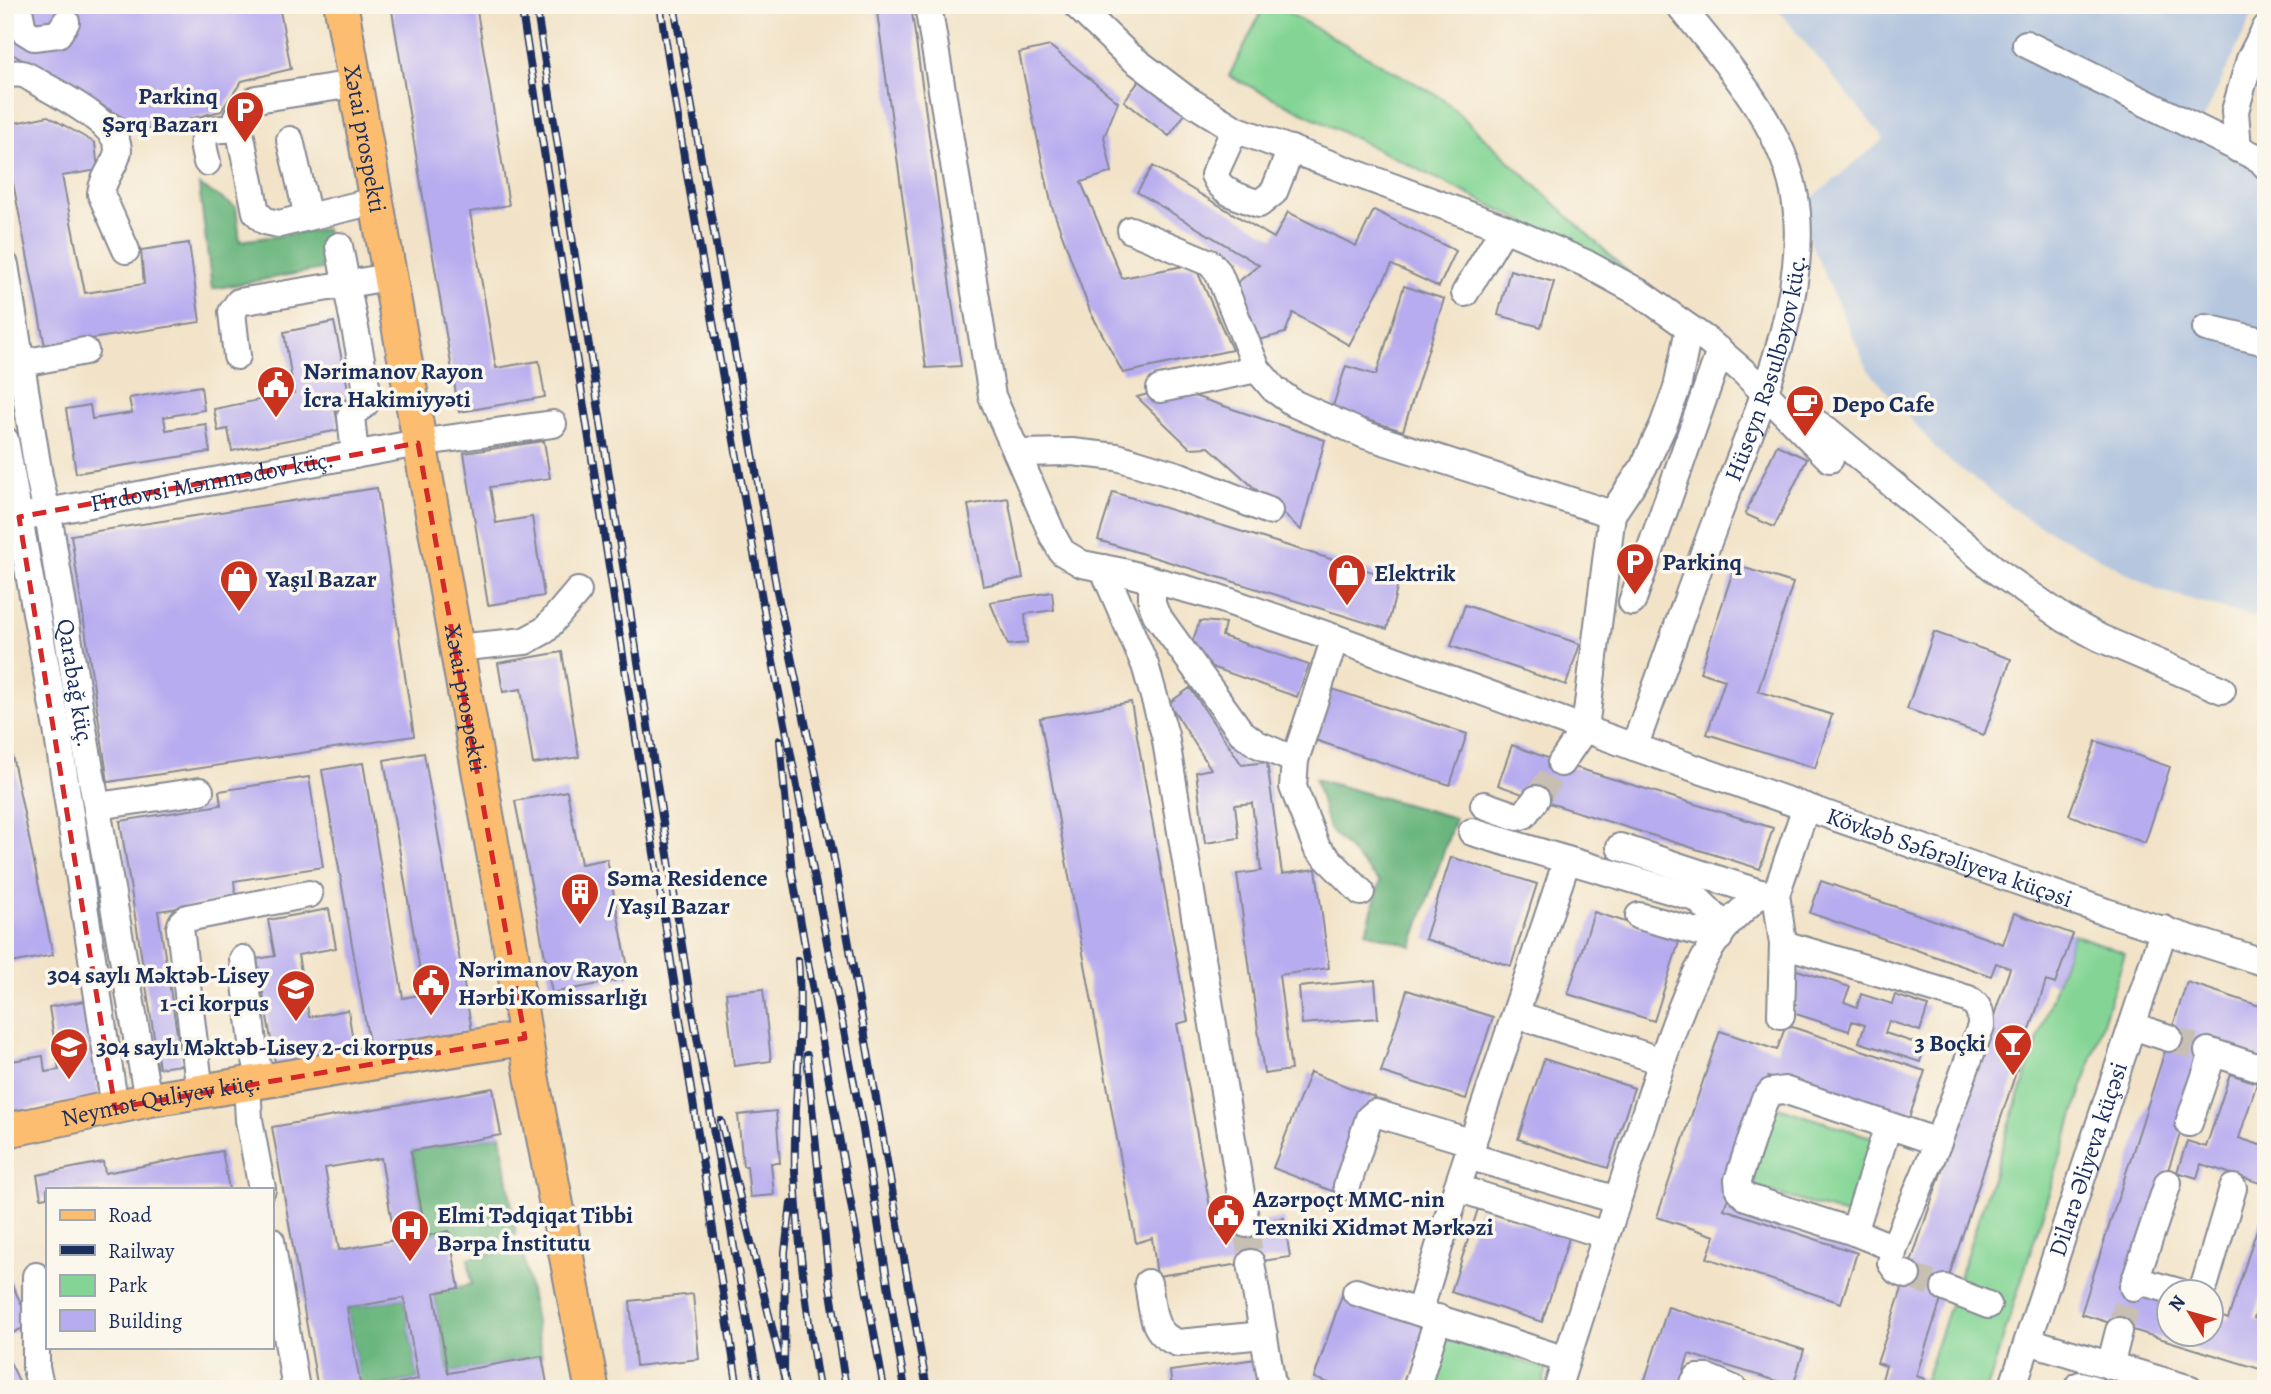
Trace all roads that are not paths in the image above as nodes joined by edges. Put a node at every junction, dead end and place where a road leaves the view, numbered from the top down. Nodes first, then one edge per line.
1 (18, 5) edge
2 (341, 5) edge
3 (928, 5) edge
4 (1076, 5) edge
5 (1678, 5) edge
6 (66, 22) dead end
7 (2266, 28) edge
8 (2026, 44) dead end
9 (5, 75) edge
10 (354, 84) junction
11 (239, 128) junction
12 (1234, 129) junction
13 (290, 140) dead end
14 (1291, 149) junction
15 (2238, 149) junction
16 (207, 162) dead end
17 (2266, 166) edge
18 (375, 201) junction
19 (308, 217) junction
20 (1504, 228) junction
21 (1131, 230) dead end
22 (339, 247) dead end
23 (126, 250) dead end
24 (5, 265) edge
25 (389, 277) junction
26 (345, 283) junction
27 (1465, 293) dead end
28 (1689, 328) junction
29 (2206, 328) dead end
30 (2266, 342) edge
31 (85, 351) dead end
32 (1720, 351) junction
33 (237, 356) dead end
34 (14, 365) edge
35 (1256, 369) junction
36 (1160, 389) dead end
37 (1765, 394) junction
38 (1791, 418) junction
39 (553, 424) dead end
40 (5, 440) edge
41 (418, 443) junction
42 (1017, 453) junction
43 (355, 455) junction
44 (1830, 459) dead end
45 (1269, 511) dead end
46 (47, 513) junction
47 (1612, 514) junction
48 (12, 518) edge
49 (1103, 568) junction
50 (1152, 580) junction
51 (578, 591) dead end
52 (1632, 602) dead end
53 (1335, 638) junction
54 (456, 648) junction
55 (2222, 690) dead end
56 (1584, 728) junction
57 (1634, 747) junction
58 (1295, 760) junction
59 (1561, 763) tunnel mouth
60 (200, 791) dead end
61 (1536, 799) tunnel mouth
62 (1484, 805) dead end
63 (98, 806) junction
64 (1806, 807) junction
65 (1472, 832) dead end
66 (1620, 847) dead end
67 (1567, 860) junction
68 (1361, 892) dead end
69 (309, 894) dead end
70 (1768, 894) junction
71 (1639, 916) dead end
72 (2164, 929) junction
73 (1723, 933) junction
74 (1783, 944) junction
75 (243, 959) dead end
76 (2266, 963) edge
77 (1517, 1015) junction
78 (1781, 1015) dead end
79 (2132, 1026) junction
80 (525, 1038) junction
81 (2168, 1038) tunnel mouth
82 (1662, 1061) junction
83 (2266, 1070) edge
84 (254, 1083) junction
85 (200, 1092) junction
86 (148, 1100) junction
87 (115, 1108) junction
88 (2189, 1124) dead end
89 (1888, 1126) junction
90 (5, 1131) edge
91 (1938, 1142) junction
92 (1471, 1149) junction
93 (2168, 1183) dead end
94 (1347, 1186) dead end
95 (262, 1188) edge
96 (1457, 1188) junction
97 (2233, 1188) dead end
98 (1617, 1200) junction
99 (1246, 1224) tunnel mouth
100 (1854, 1232) junction
101 (1605, 1235) junction
102 (1894, 1248) junction
103 (1251, 1263) tunnel mouth
104 (274, 1271) edge
105 (1907, 1275) tunnel mouth
106 (36, 1276) dead end
107 (2206, 1278) edge
108 (1148, 1283) dead end
109 (2156, 1288) edge
110 (1945, 1289) tunnel mouth
111 (1356, 1292) dead end
112 (1988, 1305) dead end
113 (1429, 1315) junction
114 (2119, 1331) tunnel mouth
115 (1264, 1335) junction
116 (2028, 1341) junction
117 (1566, 1360) junction
118 (2110, 1366) junction
119 (2188, 1388) edge
120 (41, 1389) edge
121 (296, 1389) edge
122 (593, 1389) edge
123 (1273, 1389) edge
124 (1416, 1389) edge
125 (1557, 1389) edge
126 (1690, 1389) edge
127 (1734, 1389) edge
128 (2012, 1389) edge

1 - 6 street
2 - 10 main road, Xətai prospekti
3 - 42 street, Kövkəb Səfərəliyeva küçəsi
4 - 12 street
5 - 37 street, Hüseyn Rəsulbəyov küç.
7 - 15 street
8 - 15 street
9 - 23 street
10 - 11 street
10 - 18 main road, Xətai prospekti
11 - 16 street
11 - 19 street
12 - 14 street
12 - 14 street
13 - 19 street
14 - 20 street
15 - 17 street
18 - 19 street
18 - 25 main road, Xətai prospekti
20 - 27 street
20 - 28 street
21 - 35 street
22 - 26 street
24 - 34 street, Qarabağ küç.
25 - 26 street
25 - 41 main road, Xətai prospekti
26 - 33 street
26 - 43 street
28 - 32 street
28 - 47 street
29 - 30 street
31 - 34 street
32 - 37 street
32 - 52 street
34 - 46 street, Qarabağ küç.
35 - 36 street
35 - 47 street
37 - 38 street
37 - 57 street, Hüseyn Rəsulbəyov küç.
38 - 44 street
38 - 55 street
39 - 41 street, Firdovsi Məmmədov küç.
40 - 48 street, Qarabağ küç.
41 - 43 street, Firdovsi Məmmədov küç.
41 - 54 main road, Xətai prospekti
42 - 45 street
42 - 49 street, Kövkəb Səfərəliyeva küçəsi
43 - 46 street, Firdovsi Məmmədov küç.
46 - 48 street, Firdovsi Məmmədov küç.
46 - 63 street, Qarabağ küç.
47 - 56 street
48 - 87 street, Qarabağ küç.
49 - 50 street, Kövkəb Səfərəliyeva küçəsi
49 - 99 street
50 - 53 street, Kövkəb Səfərəliyeva küçəsi
50 - 58 street
51 - 54 street
53 - 56 street, Kövkəb Səfərəliyeva küçəsi
53 - 58 street
54 - 80 main road, Xətai prospekti
56 - 57 street, Kövkəb Səfərəliyeva küçəsi
56 - 59 street
57 - 64 street, Kövkəb Səfərəliyeva küçəsi
58 - 68 street
60 - 63 street
61 - 62 street
63 - 86 street, Qarabağ küç.
64 - 70 street
64 - 72 street, Kövkəb Səfərəliyeva küçəsi
65 - 67 street
66 - 70 street
67 - 73 street
67 - 77 street
69 - 85 street
70 - 73 street
70 - 74 street
71 - 73 street
72 - 76 street, Kövkəb Səfərəliyeva küçəsi
72 - 79 street, Dilarə Əliyeva küçəsi
73 - 82 street
74 - 78 street
74 - 91 street
75 - 84 street
77 - 82 street
77 - 92 street
79 - 81 street
79 - 116 street, Dilarə Əliyeva küçəsi
80 - 84 main road, Neymət Quliyev küç.
80 - 122 main road, Xətai prospekti
82 - 98 street
83 - 88 street
84 - 85 main road, Neymət Quliyev küç.
84 - 95 street
85 - 86 main road, Neymət Quliyev küç.
86 - 87 main road, Neymət Quliyev küç.
87 - 90 main road, Neymət Quliyev küç.
89 - 91 street
89 - 100 street
89 - 100 street
91 - 102 street
92 - 94 street
92 - 96 street
92 - 98 street
93 - 109 street
96 - 101 street
96 - 113 street
97 - 107 street
98 - 101 street
100 - 102 street
101 - 117 street
102 - 105 street
103 - 115 street
104 - 121 street
106 - 120 street
108 - 115 street
110 - 112 street
111 - 113 street
113 - 117 street
113 - 124 street
114 - 118 street
115 - 123 street
116 - 118 street
116 - 128 street, Dilarə Əliyeva küçəsi
117 - 125 street
118 - 119 street
126 - 127 street

